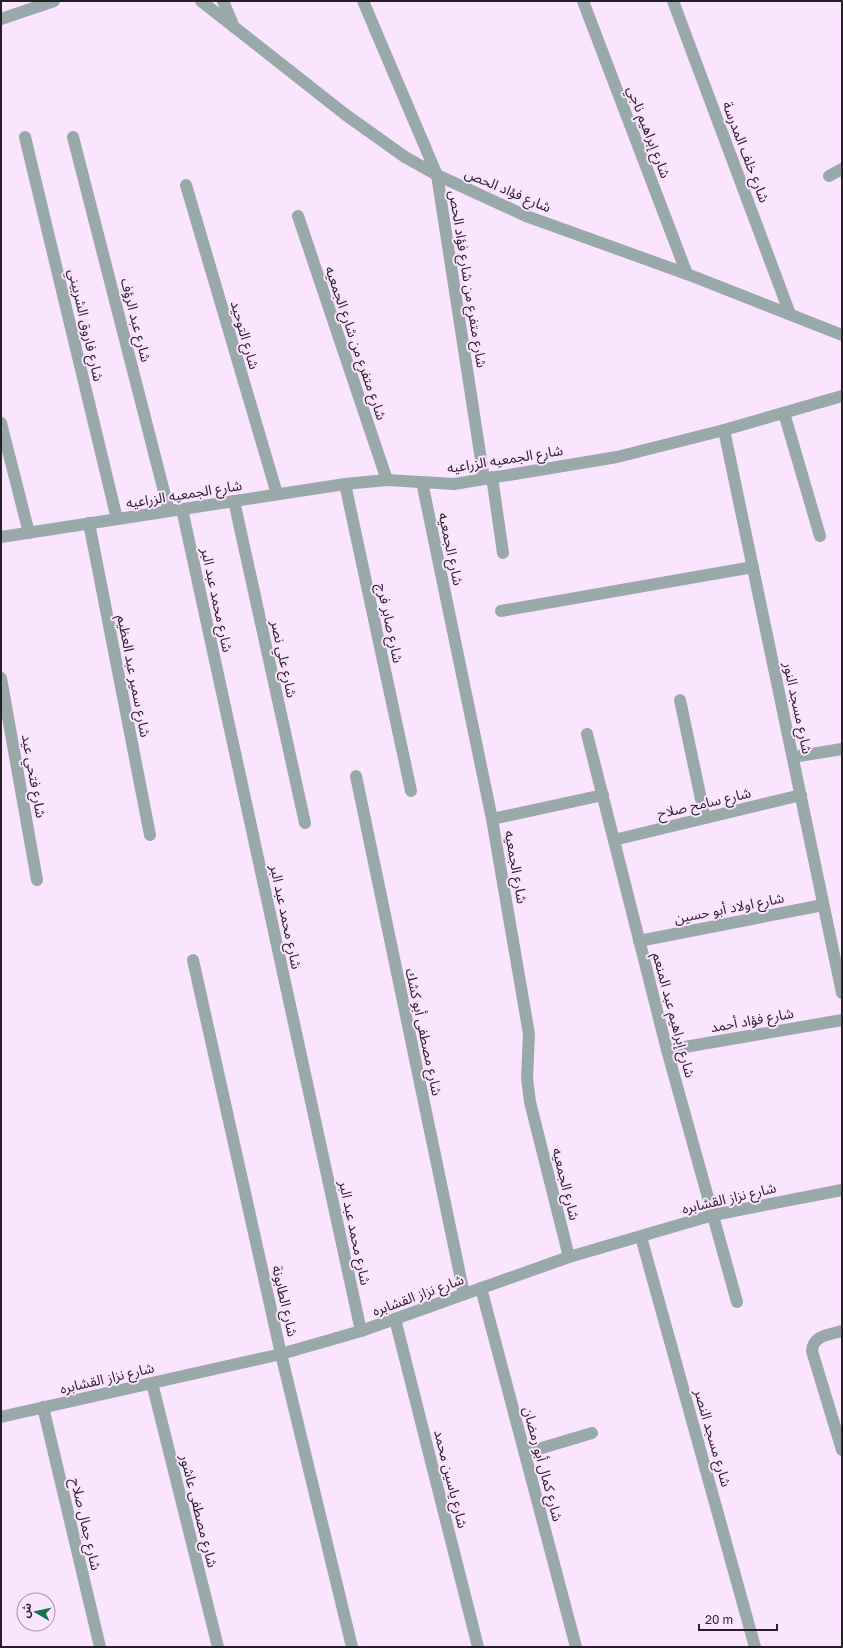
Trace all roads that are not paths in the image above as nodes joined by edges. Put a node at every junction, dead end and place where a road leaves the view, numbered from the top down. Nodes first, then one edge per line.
1 (54, 1) edge
2 (201, 1) edge
3 (223, 1) edge
4 (363, 1) edge
5 (583, 1) edge
6 (673, 1) edge
7 (1, 19) edge
8 (235, 28) junction
9 (25, 137) dead end
10 (73, 137) dead end
11 (842, 169) edge
12 (437, 175) junction
13 (829, 176) dead end
14 (186, 185) dead end
15 (298, 216) dead end
16 (687, 274) junction
17 (790, 314) junction
18 (842, 335) edge
19 (842, 396) edge
20 (784, 413) junction
21 (1, 423) edge
22 (724, 430) junction
23 (488, 478) junction
24 (387, 480) junction
25 (422, 482) junction
26 (345, 484) junction
27 (277, 494) junction
28 (234, 501) junction
29 (182, 509) junction
30 (169, 511) junction
31 (117, 519) junction
32 (89, 523) junction
33 (29, 532) junction
34 (820, 536) dead end
35 (1, 537) edge
36 (503, 553) dead end
37 (753, 567) junction
38 (501, 611) dead end
39 (1, 678) edge
40 (680, 700) dead end
41 (587, 734) dead end
42 (842, 749) edge
43 (793, 757) junction
44 (356, 776) dead end
45 (411, 791) dead end
46 (603, 795) junction
47 (801, 795) junction
48 (705, 818) junction
49 (492, 819) junction
50 (305, 823) dead end
51 (150, 834) dead end
52 (614, 840) junction
53 (37, 880) dead end
54 (824, 905) junction
55 (640, 941) junction
56 (193, 960) dead end
57 (842, 993) edge
58 (842, 1020) edge
59 (667, 1050) junction
60 (842, 1190) edge
61 (713, 1215) junction
62 (641, 1237) junction
63 (569, 1257) junction
64 (481, 1288) junction
65 (464, 1294) junction
66 (737, 1302) dead end
67 (395, 1319) junction
68 (361, 1330) junction
69 (842, 1331) edge
70 (281, 1354) junction
71 (152, 1383) junction
72 (43, 1407) junction
73 (1, 1417) edge
74 (592, 1433) dead end
75 (842, 1450) edge
76 (525, 1453) junction
77 (100, 1647) edge
78 (218, 1647) edge
79 (352, 1647) edge
80 (478, 1647) edge
81 (576, 1647) edge
82 (756, 1647) edge

1 - 7 street
2 - 8 street, شارع فؤاد الحص
3 - 8 street
4 - 12 street, شارع متفرع من شارع فؤاد الحص
5 - 16 street, شارع إبراهيم ناجي
6 - 17 street, شارع خلف المدرسة
8 - 12 street, شارع فؤاد الحص
9 - 31 street, شارع فاروق الشربيني
10 - 30 street, شارع عبد الرؤف
11 - 13 street
12 - 16 street, شارع فؤاد الحص
12 - 23 street, شارع متفرع من شارع فؤاد الحص
14 - 27 street, شارع التوحيد
15 - 24 street, شارع متفرع من شارع الجمعيه
16 - 17 street, شارع فؤاد الحص
17 - 18 street, شارع فؤاد الحص
19 - 20 street, شارع الجمعيه الزراعيه
20 - 22 street, شارع الجمعيه الزراعيه
20 - 34 street
21 - 33 street
22 - 23 street, شارع الجمعيه الزراعيه
22 - 37 street, شارع مسجد النور
23 - 25 street, شارع الجمعيه الزراعيه
23 - 36 street, شارع متفرع من شارع فؤاد الحص
24 - 25 street, شارع الجمعيه الزراعيه
24 - 26 street, شارع الجمعيه الزراعيه
25 - 49 street, شارع الجمعيه
26 - 27 street, شارع الجمعيه الزراعيه
26 - 45 street, شارع صابر فرج
27 - 28 street, شارع الجمعيه الزراعيه
28 - 29 street, شارع الجمعيه الزراعيه
28 - 50 street, شارع علي نصر
29 - 30 street, شارع الجمعيه الزراعيه
29 - 68 street, شارع محمد عبد البر
30 - 31 street, شارع الجمعيه الزراعيه
31 - 32 street, شارع الجمعيه الزراعيه
32 - 33 street, شارع الجمعيه الزراعيه
32 - 51 street, شارع سمير عبد العظيم
33 - 35 street, شارع الجمعيه الزراعيه
37 - 38 street
37 - 43 street, شارع مسجد النور
39 - 53 street, شارع فتحي عيد
40 - 48 street
41 - 46 street, شارع إبراهيم عبد المنعم
42 - 43 street
43 - 47 street, شارع مسجد النور
44 - 65 street, شارع مصطفى أبو كشك
46 - 49 street
46 - 52 street, شارع إبراهيم عبد المنعم
47 - 48 street, شارع سامح صلاح
47 - 54 street, شارع مسجد النور
48 - 52 street, شارع سامح صلاح
49 - 63 street, شارع الجمعيه
52 - 55 street, شارع إبراهيم عبد المنعم
54 - 55 street, شارع اولاد أبو حسين
54 - 57 street, شارع مسجد النور
55 - 59 street, شارع إبراهيم عبد المنعم
56 - 70 street, شارع الطابونة
58 - 59 street, شارع فؤاد أحمد
59 - 61 street, شارع إبراهيم عبد المنعم
60 - 61 street, شارع نزاز القشابره
61 - 62 street, شارع نزاز القشابره
61 - 66 street, شارع إبراهيم عبد المنعم
62 - 63 street, شارع نزاز القشابره
62 - 82 street, شارع مسجد النصر
63 - 64 street, شارع نزاز القشابره
64 - 65 street, شارع نزاز القشابره
64 - 76 street, شارع كمال أبو رمضان
65 - 67 street, شارع نزاز القشابره
67 - 68 street, شارع نزاز القشابره
67 - 80 street, شارع ياسين محمد
68 - 70 street, شارع نزاز القشابره
69 - 75 street
70 - 71 street, شارع نزاز القشابره
70 - 79 street, شارع الطابونة
71 - 72 street, شارع نزاز القشابره
71 - 78 street, شارع مصطفى عاشور
72 - 73 street, شارع نزاز القشابره
72 - 77 street, شارع جمال صلاح
74 - 76 street
76 - 81 street, شارع كمال أبو رمضان

